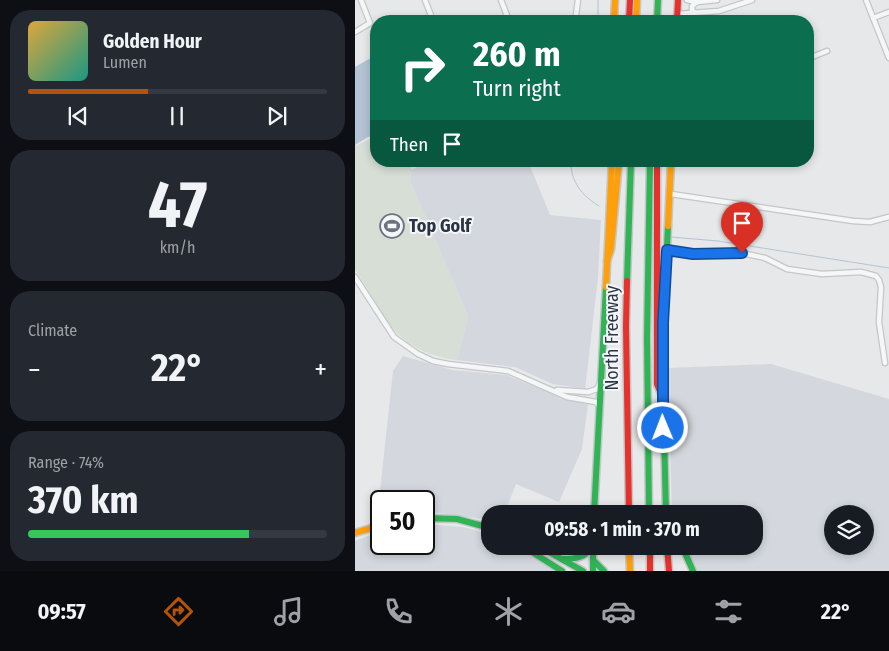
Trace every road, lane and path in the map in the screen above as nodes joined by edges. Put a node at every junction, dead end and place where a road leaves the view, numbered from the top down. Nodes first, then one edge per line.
1 (361, 0) edge
2 (425, 0) edge
3 (501, 0) edge
4 (578, 0) edge
5 (615, 0) edge
6 (630, 0) edge
7 (637, 0) edge
8 (658, 0) edge
9 (678, 0) edge
10 (687, 0) edge
11 (717, 0) edge
12 (752, 0) edge
13 (866, 0) edge
14 (746, 1) edge
15 (697, 2) junction
16 (889, 12) edge
17 (695, 13) junction
18 (432, 15) edge
19 (507, 15) edge
20 (576, 15) edge
21 (614, 15) edge
22 (629, 15) edge
23 (637, 15) edge
24 (657, 15) edge
25 (677, 15) edge
26 (688, 15) edge
27 (873, 18) junction
28 (355, 32) edge
29 (827, 51) dead end
30 (814, 56) edge
31 (889, 58) edge
32 (612, 167) edge
33 (618, 167) edge
34 (631, 167) edge
35 (650, 167) edge
36 (657, 167) edge
37 (671, 167) edge
38 (671, 194) junction
39 (889, 217) edge
40 (667, 250) junction
41 (607, 261) junction
42 (355, 277) edge
43 (885, 363) dead end
44 (602, 377) junction
45 (556, 390) junction
46 (662, 396) junction
47 (600, 408) junction
48 (595, 505) edge
49 (629, 505) edge
50 (649, 505) edge
51 (666, 505) edge
52 (435, 518) edge
53 (481, 526) edge
54 (370, 528) edge
55 (355, 533) edge
56 (536, 555) edge
57 (554, 555) edge
58 (585, 555) edge
59 (593, 555) edge
60 (629, 555) edge
61 (650, 555) edge
62 (668, 555) edge
63 (686, 555) edge
64 (560, 558) junction
65 (593, 560) junction
66 (562, 571) edge
67 (583, 571) edge
68 (593, 571) edge
69 (604, 571) edge
70 (630, 571) edge
71 (650, 571) edge
72 (669, 571) edge
73 (693, 571) edge

1 - 28 street
2 - 18 street
3 - 19 street
4 - 20 street
5 - 21 main road
6 - 22 main road
7 - 23 main road
8 - 24 main road
9 - 25 main road
10 - 15 street
11 - 15 street
12 - 14 street
13 - 27 street
14 - 17 street
15 - 17 street
16 - 27 street
17 - 26 street
27 - 31 street
29 - 30 street
32 - 41 main road
33 - 41 main road
34 - 49 main road, North Freeway
35 - 50 main road, North Freeway
36 - 46 main road
37 - 38 main road
38 - 39 street
38 - 40 main road
40 - 43 street
40 - 46 main road
41 - 44 main road
42 - 45 street
44 - 45 street
44 - 47 main road
45 - 47 street
46 - 51 main road
47 - 48 main road
52 - 53 main road
54 - 55 main road
56 - 66 main road
57 - 64 main road
58 - 64 main road
59 - 65 main road
60 - 70 main road
61 - 71 main road
62 - 72 main road
63 - 73 main road
64 - 67 main road
65 - 68 main road
65 - 69 main road

